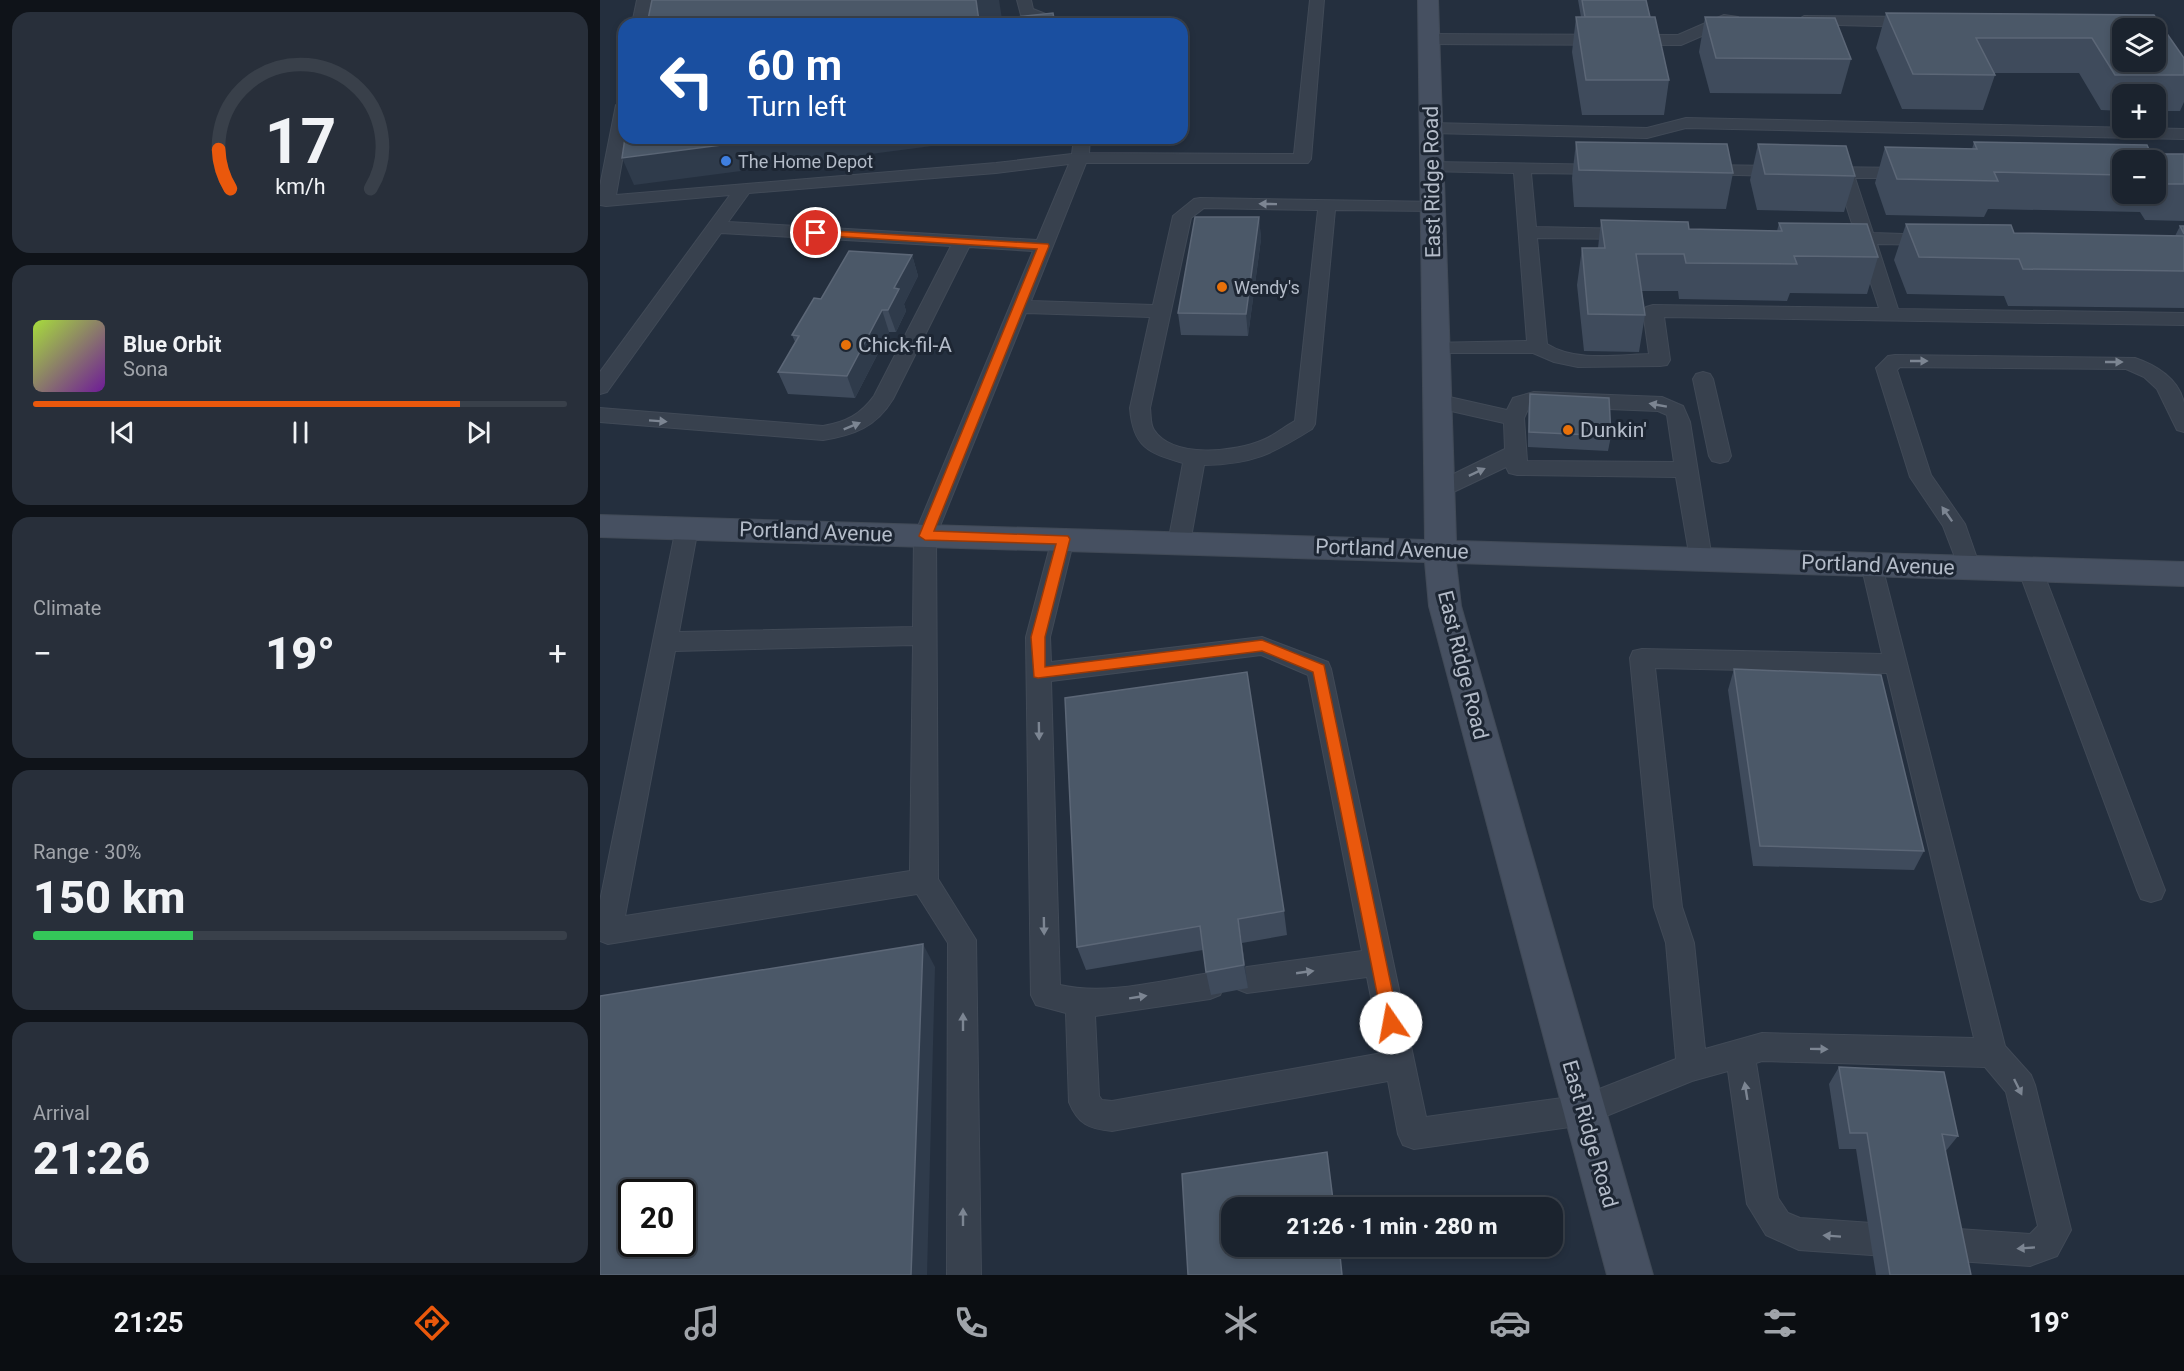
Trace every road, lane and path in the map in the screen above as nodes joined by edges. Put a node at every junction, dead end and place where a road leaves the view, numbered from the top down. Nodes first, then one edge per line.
1 (644, 0) edge
2 (1024, 0) edge
3 (1317, 0) edge
4 (1428, 0) edge
5 (641, 18) edge
6 (1042, 18) edge
7 (1746, 20) edge
8 (1792, 21) edge
9 (1917, 22) edge
10 (1428, 39) junction
11 (1431, 128) junction
12 (2184, 134) edge
13 (618, 137) edge
14 (1081, 144) edge
15 (1080, 158) junction
16 (1432, 167) junction
17 (1522, 168) junction
18 (1618, 169) edge
19 (1689, 170) edge
20 (1844, 172) junction
21 (1926, 173) edge
22 (744, 188) junction
23 (1327, 205) junction
24 (1432, 206) junction
25 (716, 227) junction
26 (1528, 232) junction
27 (1644, 234) edge
28 (1819, 237) edge
29 (1866, 238) junction
30 (1948, 240) edge
31 (962, 242) junction
32 (1044, 246) junction
33 (1019, 307) junction
34 (1162, 311) junction
35 (1890, 314) junction
36 (2184, 319) edge
37 (1436, 347) junction
38 (1537, 347) junction
39 (1703, 379) dead end
40 (600, 387) edge
41 (1436, 401) junction
42 (600, 416) edge
43 (1514, 418) junction
44 (2184, 425) edge
45 (1516, 453) junction
46 (1720, 456) dead end
47 (1195, 457) junction
48 (1686, 470) junction
49 (1438, 490) junction
50 (600, 526) edge
51 (687, 528) junction
52 (925, 536) junction
53 (1063, 539) junction
54 (1179, 543) junction
55 (1440, 550) junction
56 (1701, 559) junction
57 (1872, 564) junction
58 (1969, 567) junction
59 (2030, 569) junction
60 (2184, 574) edge
61 (923, 636) junction
62 (665, 642) junction
63 (1896, 664) junction
64 (1038, 673) junction
65 (924, 881) junction
66 (2151, 890) dead end
67 (604, 934) edge
68 (1378, 962) junction
69 (1247, 980) dead end
70 (1210, 986) edge
71 (1080, 1003) junction
72 (1992, 1053) junction
73 (1740, 1054) junction
74 (1400, 1064) junction
75 (1692, 1067) junction
76 (1584, 1110) junction
77 (964, 1275) edge
78 (1630, 1275) edge

1 - 5 lane
2 - 6 lane
3 - 15 lane
4 - 10 main road, East Ridge Road
7 - 10 lane
8 - 9 lane
10 - 11 main road, East Ridge Road
11 - 12 lane
11 - 16 main road, East Ridge Road
13 - 22 lane
14 - 15 lane
15 - 22 lane
15 - 32 lane
16 - 17 lane
16 - 24 main road, East Ridge Road
17 - 18 lane
17 - 26 lane
19 - 20 lane
20 - 21 lane
20 - 29 lane
22 - 25 lane
23 - 24 lane
23 -> 34 lane
23 - 47 lane
24 - 37 main road, East Ridge Road
25 - 31 lane
25 - 40 lane
26 - 27 lane
26 - 38 lane
28 - 29 lane
29 - 30 lane
29 - 35 lane
31 - 32 lane
42 -> 31 lane
32 - 33 lane
33 - 34 lane
33 - 52 lane
34 - 47 lane
35 - 36 lane
35 - 38 lane
37 - 38 lane
37 - 41 main road, East Ridge Road
39 - 46 lane
41 - 43 lane
41 - 49 main road, East Ridge Road
43 - 45 lane
48 -> 43 lane
58 -> 44 lane
45 - 48 lane
49 -> 45 lane
47 - 54 lane
48 - 56 lane
49 - 55 main road, East Ridge Road
50 - 51 main road, Portland Avenue
51 - 52 main road, Portland Avenue
51 - 62 lane
52 - 53 main road, Portland Avenue
52 - 61 lane
53 - 54 main road, Portland Avenue
53 - 64 lane
54 - 55 main road, Portland Avenue
55 - 56 main road, Portland Avenue
55 - 76 main road, East Ridge Road
56 - 57 main road, Portland Avenue
57 - 58 main road, Portland Avenue
57 - 63 lane
58 - 59 main road, Portland Avenue
59 - 60 main road, Portland Avenue
59 - 66 lane
61 - 62 lane
61 - 65 lane
62 - 67 lane
63 - 72 lane
63 - 75 lane
64 - 68 lane
64 -> 71 lane
65 - 67 lane
77 -> 65 lane
69 -> 68 lane
68 - 74 lane
71 -> 70 lane
71 - 74 lane
73 -> 72 lane
72 -> 73 lane
73 - 75 lane
74 - 76 lane
75 - 76 lane
76 - 78 main road, East Ridge Road

